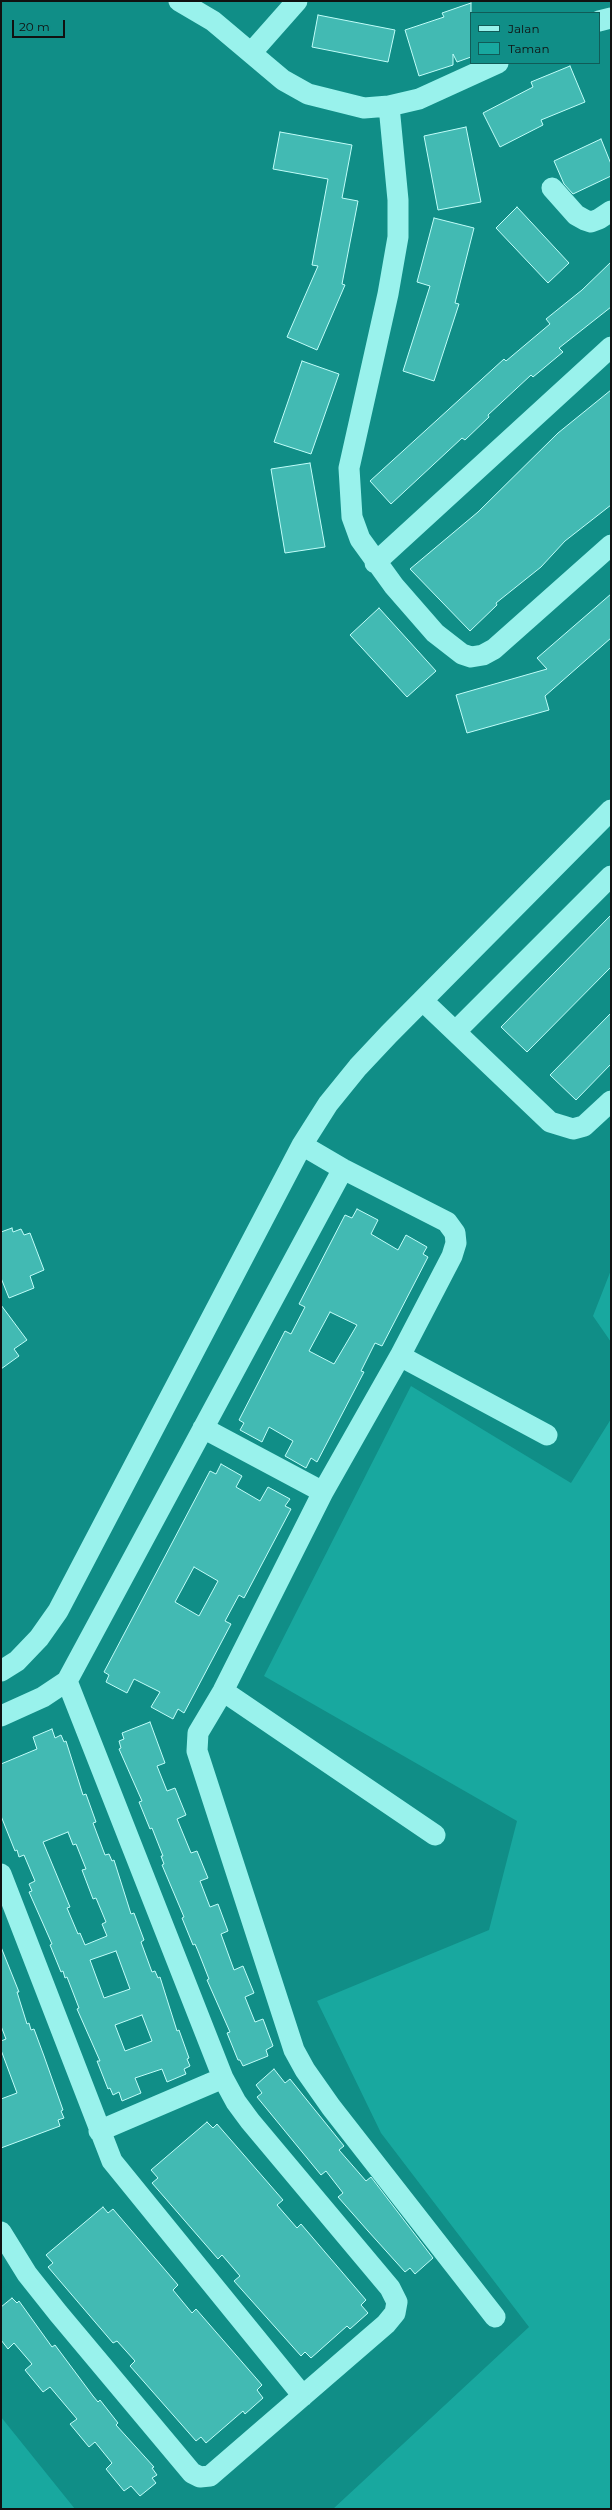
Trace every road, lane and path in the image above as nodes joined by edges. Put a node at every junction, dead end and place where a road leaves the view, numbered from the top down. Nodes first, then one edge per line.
1 (179, 1) edge
2 (297, 1) edge
3 (611, 18) edge
4 (600, 21) edge
5 (251, 53) junction
6 (496, 64) edge
7 (389, 106) junction
8 (552, 188) dead end
9 (611, 211) edge
10 (611, 347) edge
11 (611, 545) edge
12 (375, 563) junction
13 (611, 810) edge
14 (611, 876) edge
15 (423, 1001) junction
16 (456, 1031) junction
17 (611, 1101) edge
18 (302, 1145) junction
19 (343, 1169) junction
20 (400, 1356) junction
21 (202, 1428) junction
22 (547, 1435) dead end
23 (323, 1492) junction
24 (1, 1671) edge
25 (67, 1681) junction
26 (222, 1691) junction
27 (1, 1716) edge
28 (435, 1835) dead end
29 (1, 1874) edge
30 (223, 2078) junction
31 (99, 2131) junction
32 (1, 2232) edge
33 (494, 2317) dead end
34 (302, 2396) junction

1 - 5 street
2 - 5 street
3 - 4 street
5 - 7 street
6 - 7 street
7 - 12 street
8 - 9 street
10 - 12 street
11 - 12 street
13 - 15 street
14 - 16 street
15 - 16 street
15 - 18 street
16 - 17 street
18 - 19 street
18 - 24 street
19 - 20 street
19 - 21 street
20 - 22 street
20 - 23 street
21 - 23 street
21 - 25 street
23 - 26 street
25 - 27 street
25 - 30 street
26 - 28 street
26 - 33 street
29 - 31 street
30 - 31 street
30 - 34 street
31 - 34 street
32 - 34 street

